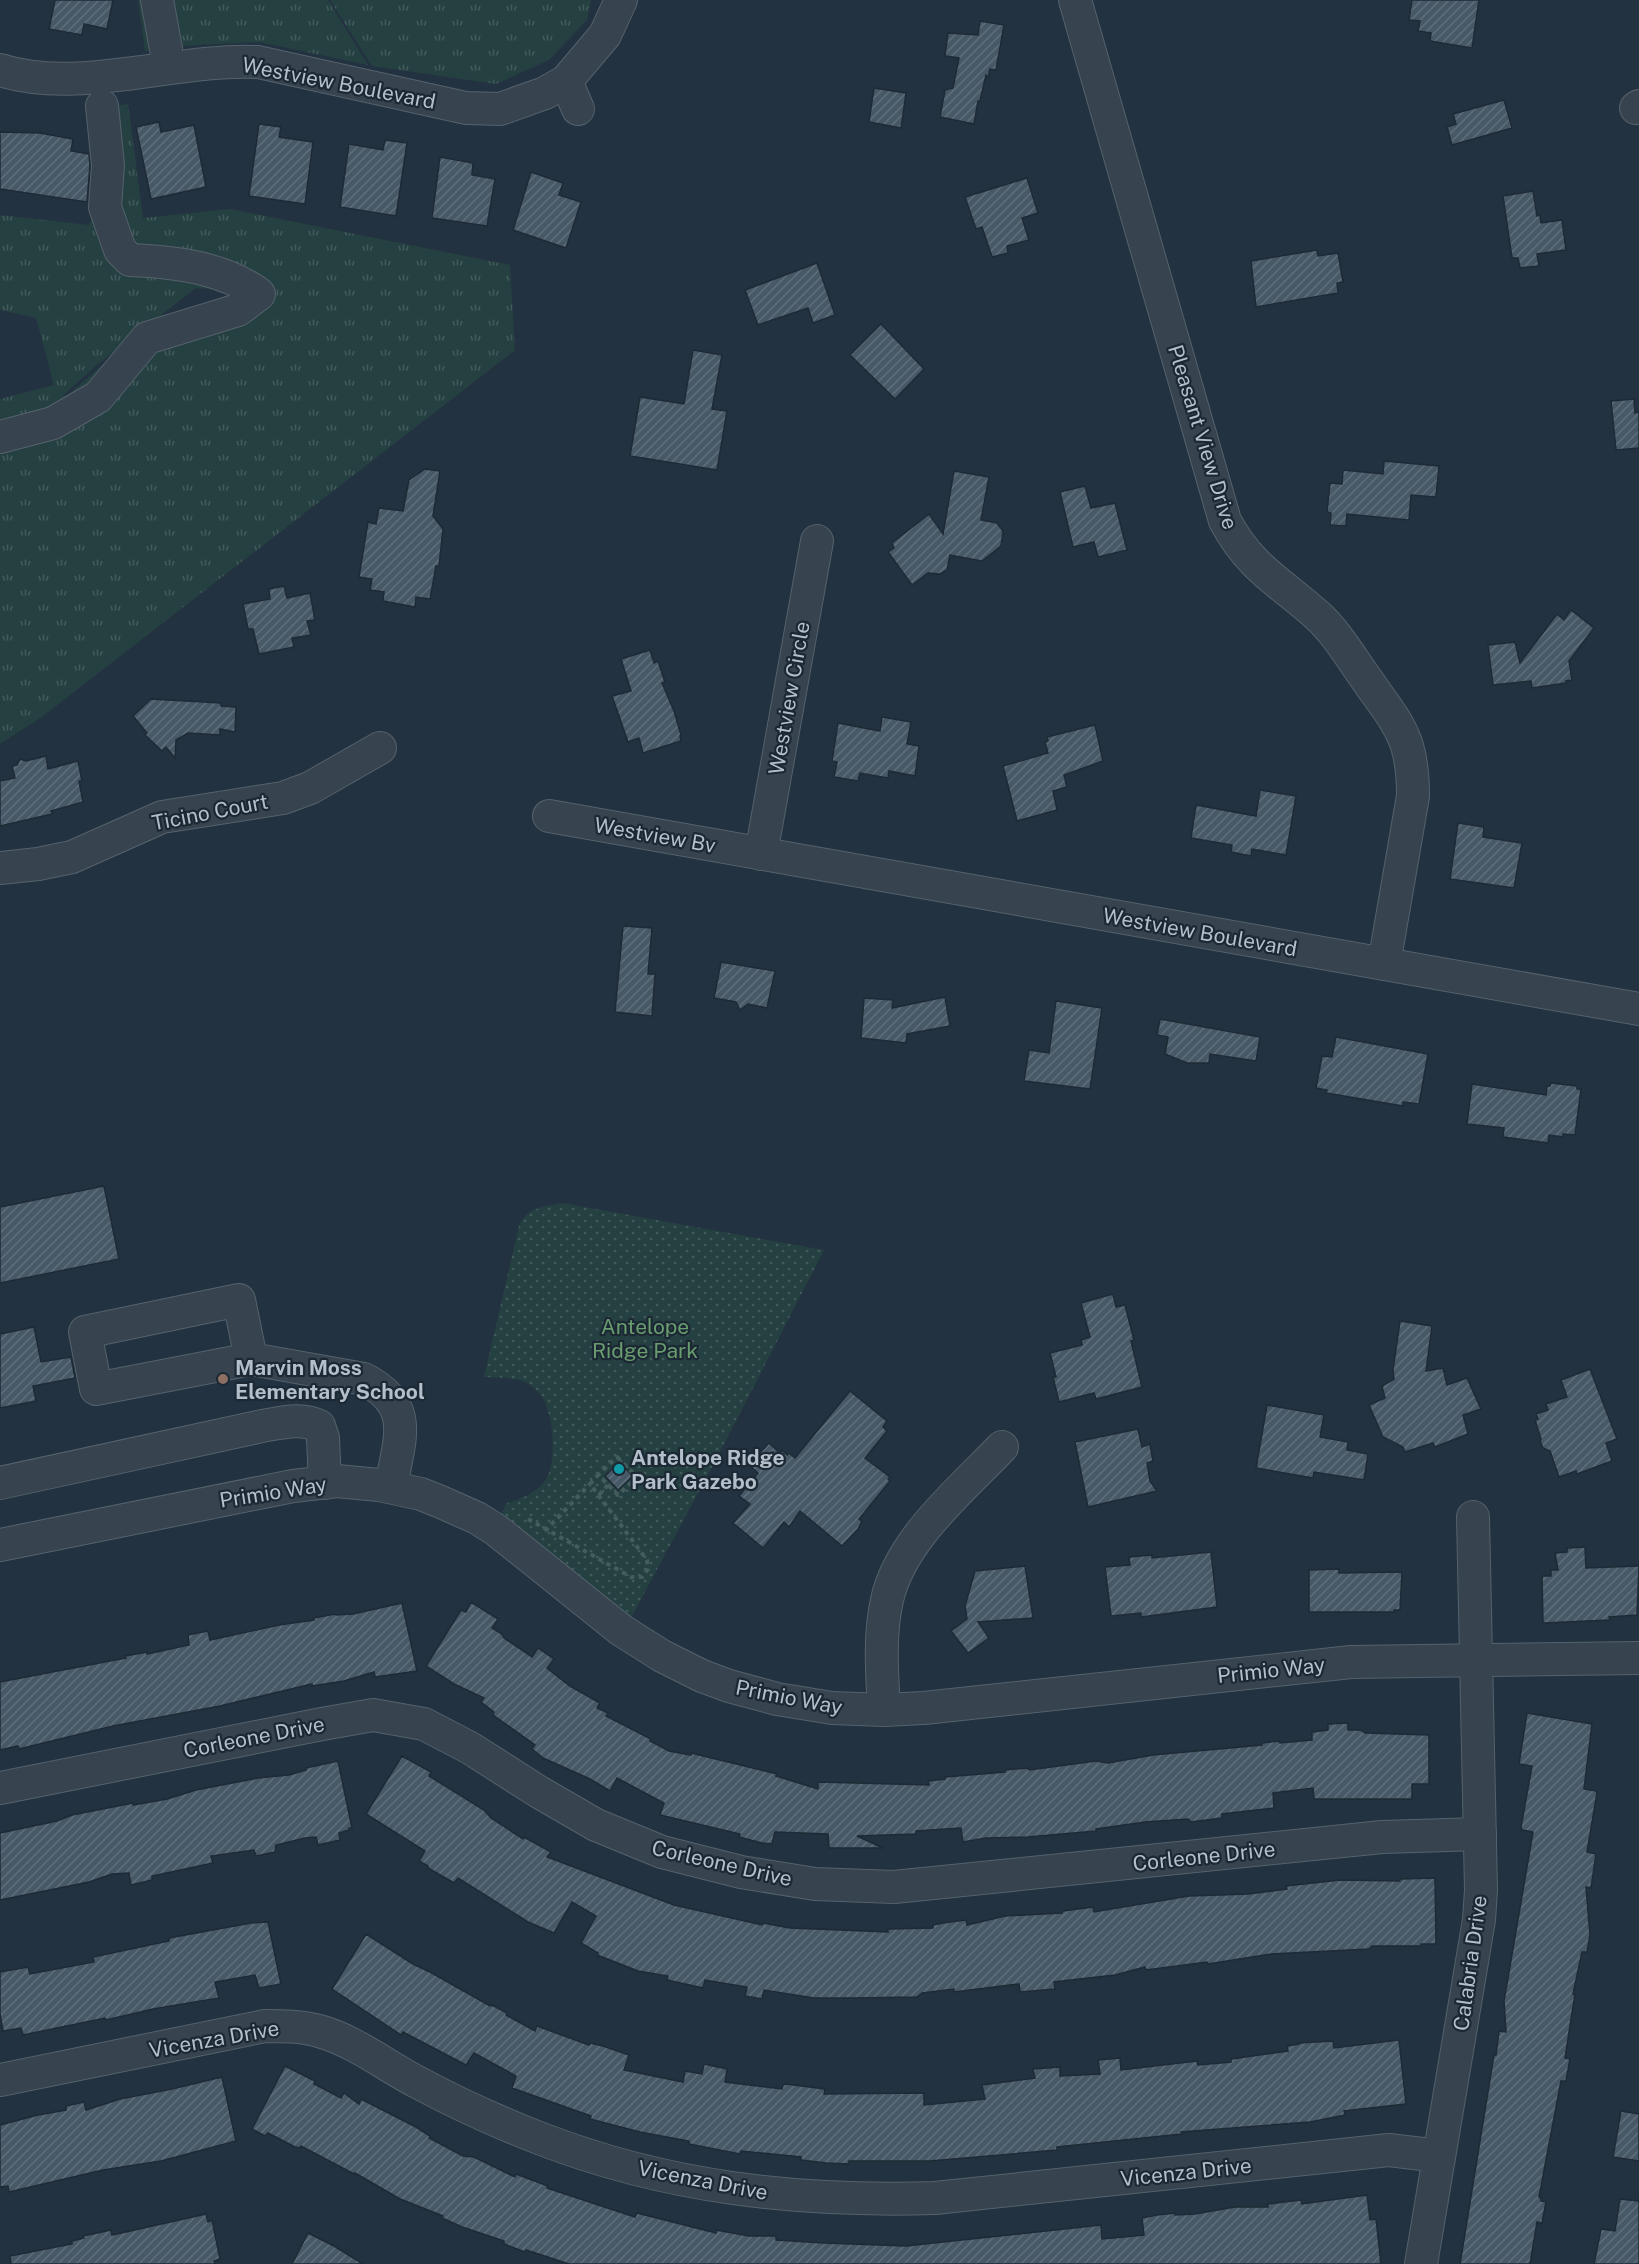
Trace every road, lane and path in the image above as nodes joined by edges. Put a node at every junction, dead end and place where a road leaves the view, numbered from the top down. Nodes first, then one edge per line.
1 (157, 0) edge
2 (621, 0) edge
3 (1075, 0) edge
4 (166, 49) dead end
5 (0, 70) edge
6 (566, 81) junction
7 (102, 106) dead end
8 (579, 109) dead end
9 (0, 437) edge
10 (817, 541) dead end
11 (380, 748) dead end
12 (549, 816) dead end
13 (761, 854) junction
14 (0, 868) edge
15 (1384, 964) junction
16 (1639, 1009) edge
17 (251, 1359) junction
18 (1002, 1447) dead end
19 (598, 1475) junction
20 (0, 1483) edge
21 (325, 1483) junction
22 (590, 1484) junction
23 (608, 1485) junction
24 (391, 1487) junction
25 (599, 1496) junction
26 (1473, 1517) dead end
27 (546, 1530) junction
28 (503, 1535) junction
29 (0, 1545) edge
30 (528, 1555) junction
31 (1639, 1658) edge
32 (1476, 1659) junction
33 (884, 1710) junction
34 (0, 1788) edge
35 (1480, 1834) junction
36 (0, 2080) edge
37 (1439, 2156) junction
38 (1421, 2264) edge

1 - 4 street
2 - 6 street
3 - 15 street, Pleasant View Drive
5 - 6 street, Westview Boulevard
6 - 8 street
7 - 9 street
10 - 13 street, Westview Circle
11 - 14 street, Ticino Court
12 - 13 street, Westview Bv
13 - 15 street, Westview Boulevard
15 - 16 street, Westview Boulevard
17 - 17 street
17 - 24 street
18 - 33 street
19 - 22 path
19 - 23 path
19 - 23 path
20 - 21 street
21 - 24 street, Primio Way
21 - 29 street, Primio Way
22 - 25 path
22 - 27 path
23 - 25 path
24 - 28 street, Primio Way
25 - 27 path
26 - 32 street, Calabria Drive
27 - 28 path
27 - 30 path
28 - 30 street, Primio Way
30 - 33 street, Primio Way
31 - 32 street, Primio Way
32 - 33 street, Primio Way
32 - 35 street, Calabria Drive
34 - 35 street, Corleone Drive
35 - 37 street, Calabria Drive
36 - 37 street, Vicenza Drive
37 - 38 street, Calabria Drive

